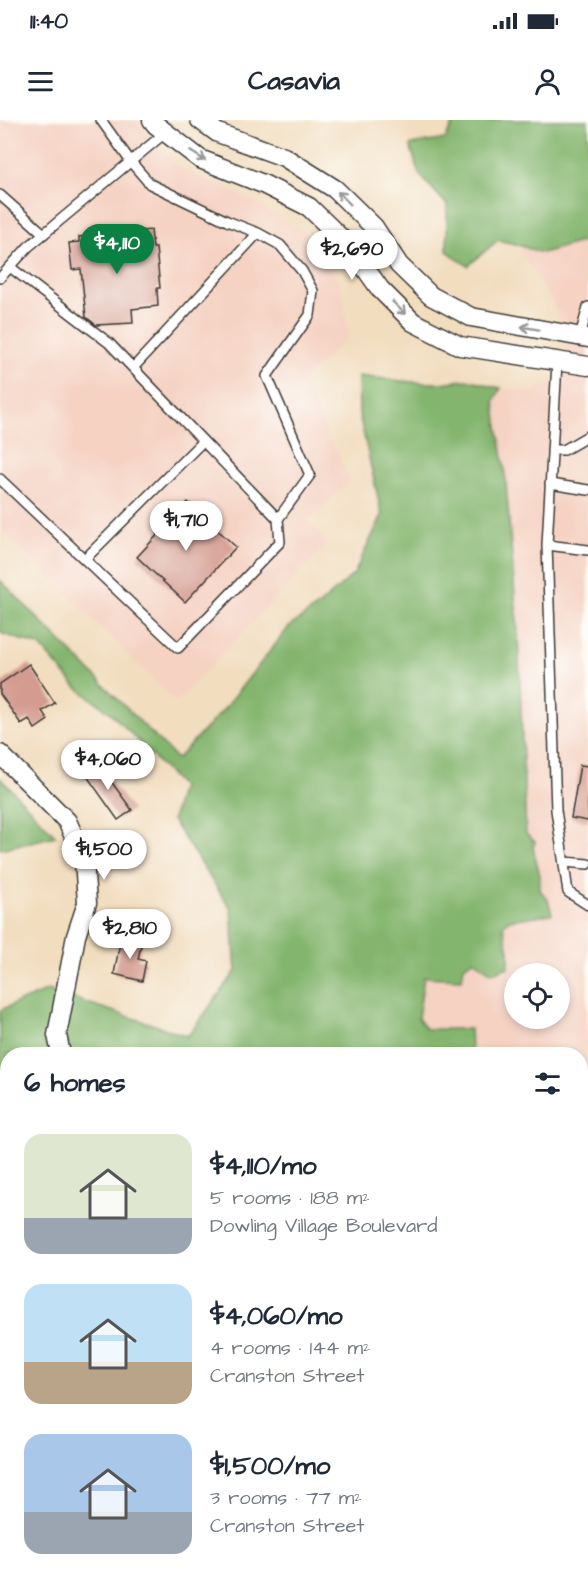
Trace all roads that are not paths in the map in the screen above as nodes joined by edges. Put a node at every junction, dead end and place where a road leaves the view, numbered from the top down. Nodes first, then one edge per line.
1 (101, 120) edge
2 (200, 120) edge
3 (159, 126) edge
4 (131, 162) junction
5 (0, 195) edge
6 (258, 233) junction
7 (44, 234) junction
8 (10, 267) junction
9 (0, 278) edge
10 (588, 308) edge
11 (584, 337) edge
12 (557, 362) junction
13 (588, 366) edge
14 (133, 368) junction
15 (588, 436) edge
16 (203, 441) junction
17 (552, 450) junction
18 (0, 479) edge
19 (550, 484) junction
20 (588, 490) edge
21 (278, 519) junction
22 (547, 545) junction
23 (588, 550) edge
24 (85, 559) junction
25 (0, 754) edge
26 (564, 862) junction
27 (588, 864) edge
28 (588, 905) edge
29 (60, 1047) edge

1 - 4 lane
11 -> 2 street
3 - 4 lane
3 -> 12 street
4 - 6 lane
4 - 7 lane
5 - 7 lane
6 - 14 lane
6 - 21 lane
7 - 8 lane
8 - 9 lane
8 - 14 lane
10 - 11 lane
12 - 13 street
12 - 17 lane
14 - 16 lane
15 - 17 lane
16 - 21 lane
16 - 24 lane
17 - 19 lane
18 - 24 lane
19 - 20 lane
19 - 22 lane
21 - 24 lane
22 - 23 lane
22 - 26 lane
25 - 29 street
26 - 27 lane
26 - 28 lane

